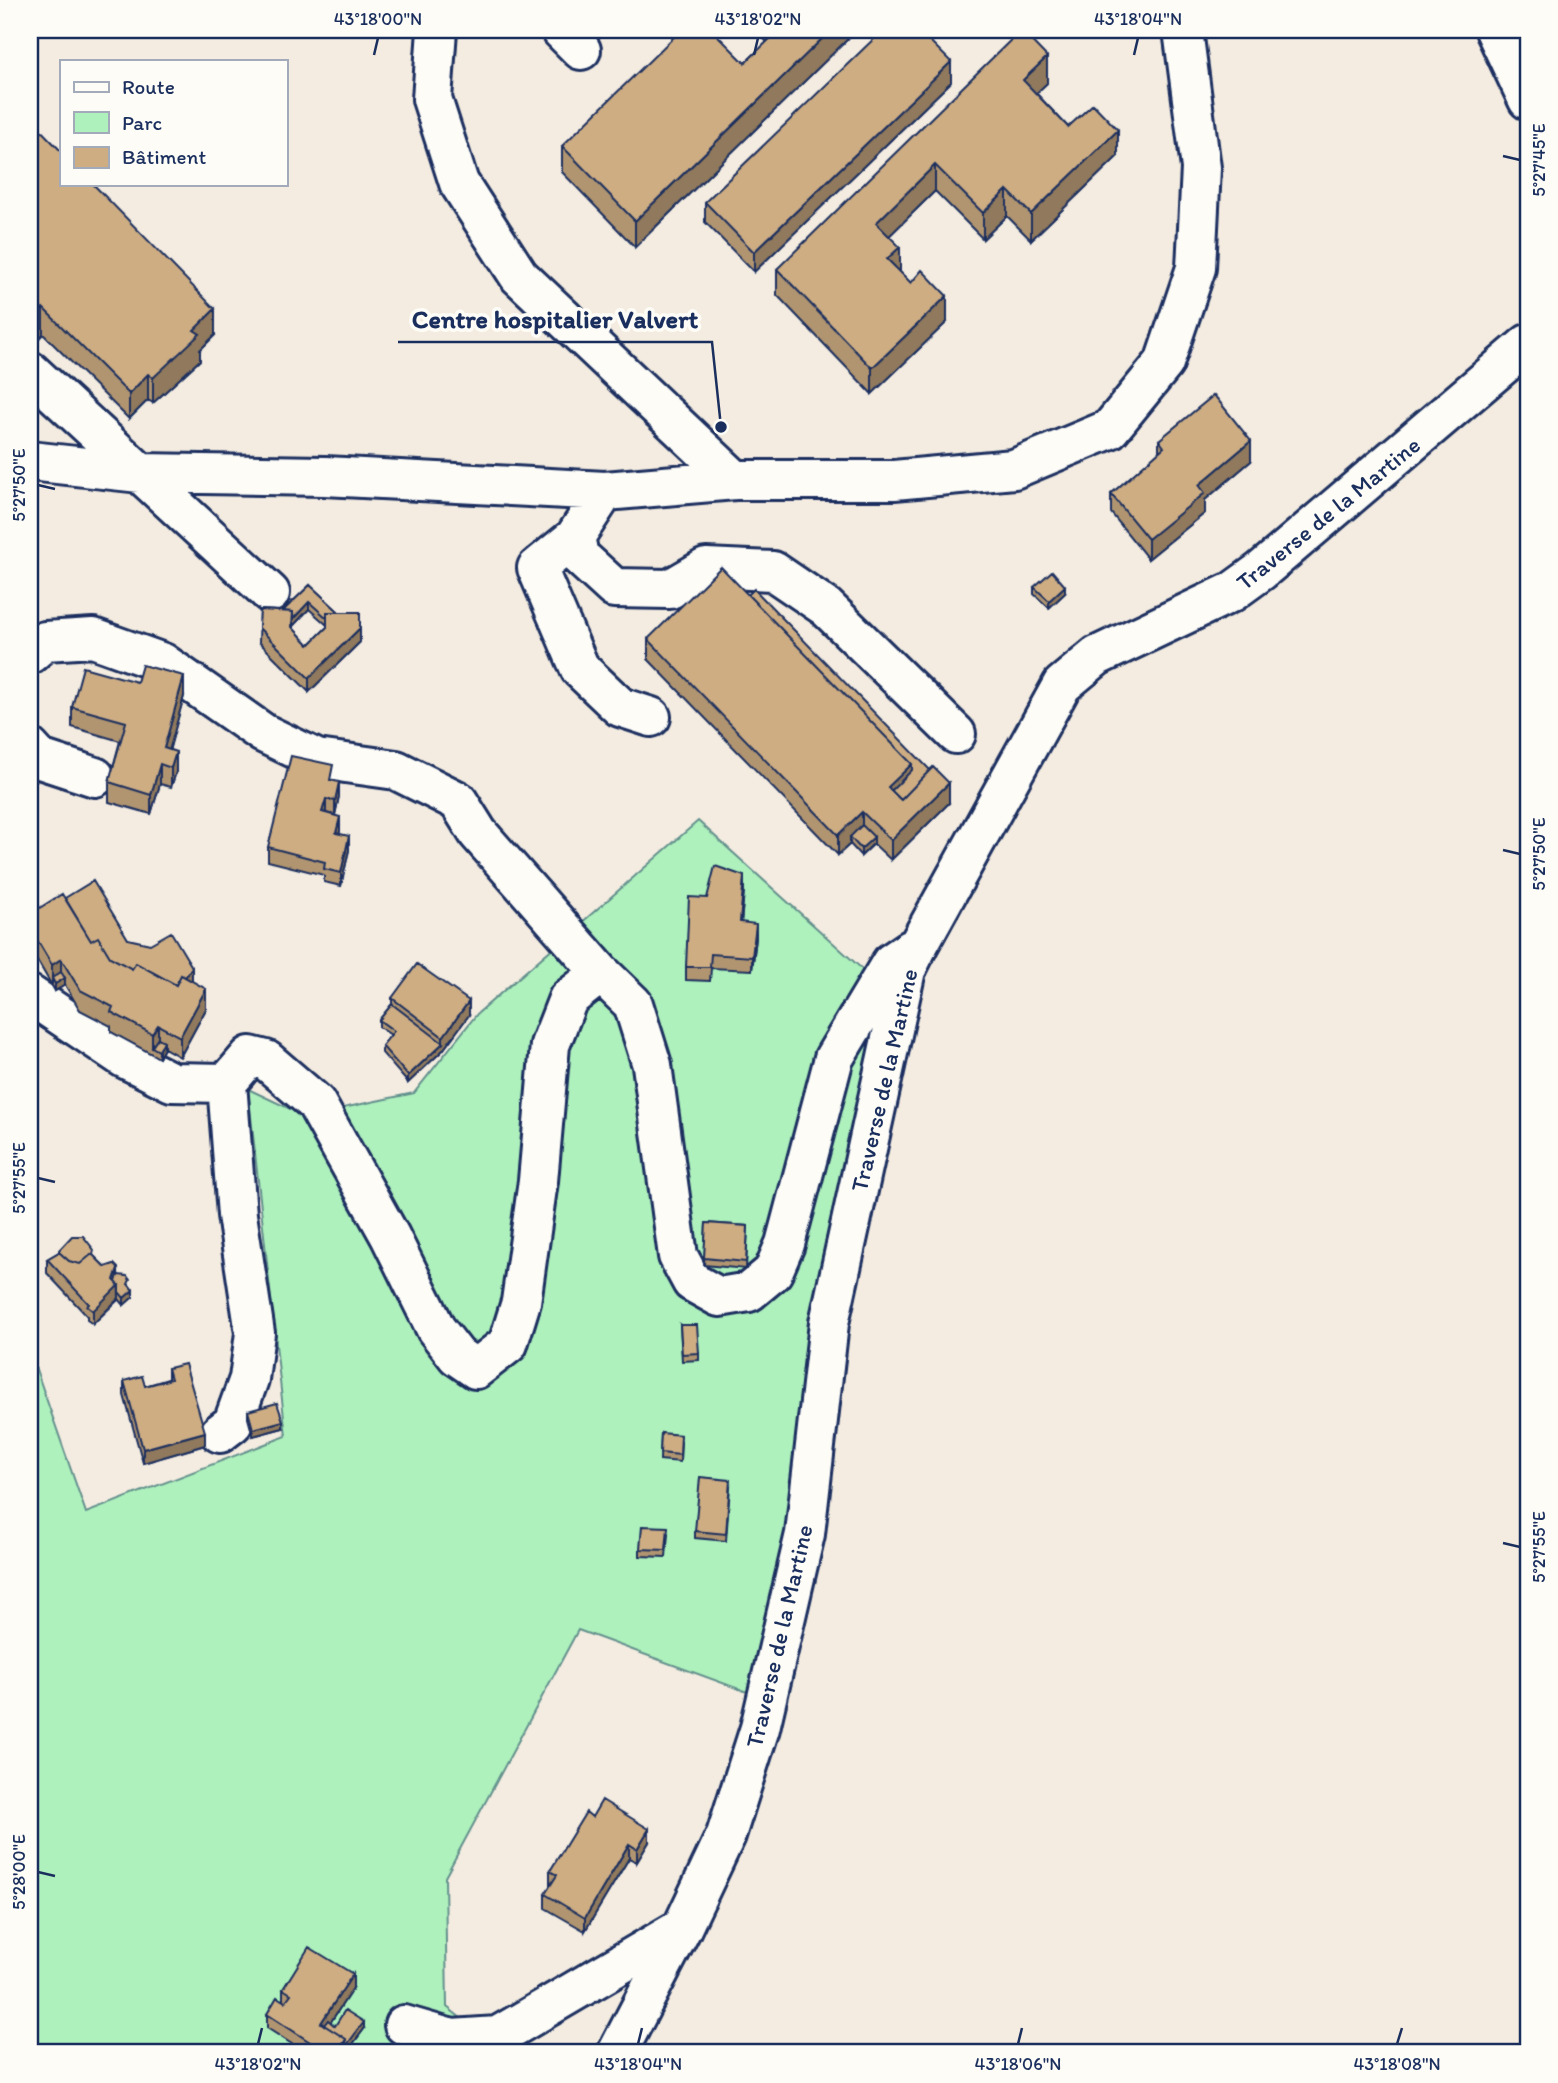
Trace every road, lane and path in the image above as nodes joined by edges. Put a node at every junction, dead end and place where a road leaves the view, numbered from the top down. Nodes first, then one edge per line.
1 (437, 30) edge
2 (1183, 30) edge
3 (1495, 30) edge
4 (1521, 75) edge
5 (1528, 100) edge
6 (1528, 344) edge
7 (30, 371) edge
8 (30, 461) edge
9 (140, 473) junction
10 (734, 480) junction
11 (605, 491) junction
12 (575, 537) junction
13 (270, 593) dead end
14 (30, 654) edge
15 (651, 717) dead end
16 (956, 734) dead end
17 (30, 748) edge
18 (95, 777) dead end
19 (920, 942) junction
20 (601, 973) junction
21 (30, 995) edge
22 (227, 1083) junction
23 (220, 1433) dead end
24 (682, 1928) junction
25 (404, 2025) dead end
26 (617, 2053) edge

1 - 10 street
2 - 10 street
3 - 4 street
4 - 5 street
6 - 19 street, Traverse de la Martine
7 - 9 street
8 - 9 street
9 - 11 street
9 - 13 street
10 - 11 street
11 - 12 street
12 - 15 street
12 - 16 street
14 - 20 street
17 - 18 street
19 - 20 street
19 - 24 street, Traverse de la Martine
20 - 22 street
21 - 22 street
22 - 23 street
24 - 25 street
24 - 26 street, Traverse de la Martine

